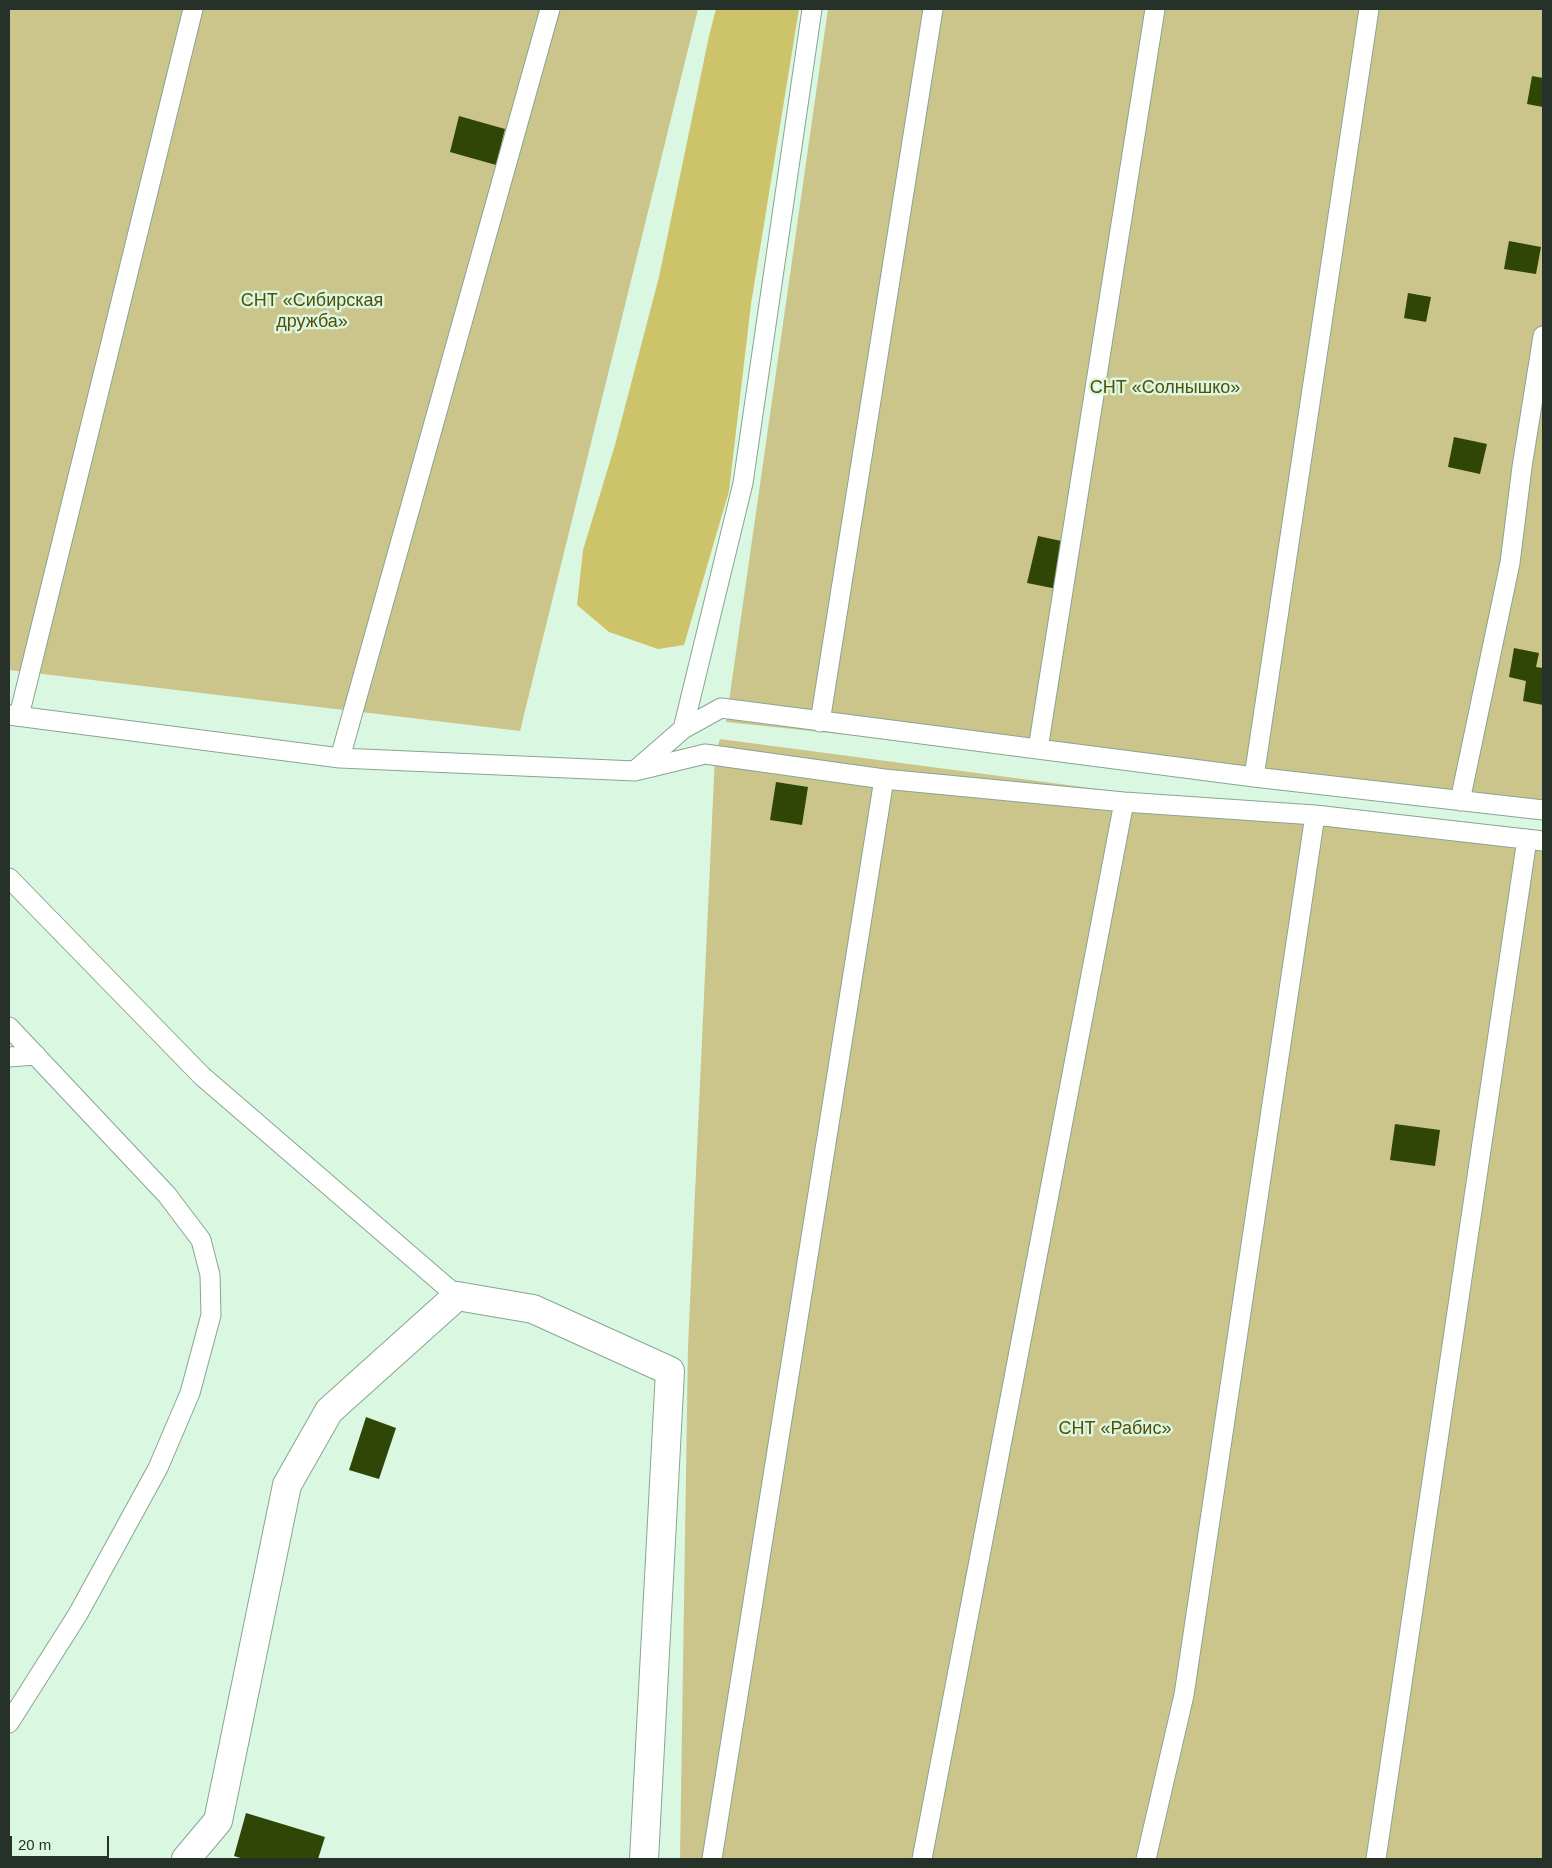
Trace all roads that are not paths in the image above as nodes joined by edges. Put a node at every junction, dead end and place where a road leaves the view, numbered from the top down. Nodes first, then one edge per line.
1 (194, 9) edge
2 (550, 9) edge
3 (812, 9) edge
4 (933, 9) edge
5 (1155, 9) edge
6 (1369, 9) edge
7 (1543, 336) edge
8 (14, 716) edge
9 (820, 722) junction
10 (683, 729) junction
11 (1038, 749) junction
12 (340, 758) junction
13 (635, 771) junction
14 (1254, 777) junction
15 (884, 779) junction
16 (1460, 801) junction
17 (1124, 802) junction
18 (1543, 810) edge
19 (1315, 815) junction
20 (1535, 840) edge
21 (9, 878) edge
22 (9, 1027) edge
23 (36, 1055) junction
24 (9, 1056) edge
25 (457, 1296) junction
26 (9, 1722) edge
27 (186, 1859) edge
28 (644, 1859) edge
29 (712, 1859) edge
30 (922, 1859) edge
31 (1146, 1859) edge
32 (1376, 1859) edge

1 - 8 lane
2 - 12 lane
3 - 10 lane
4 - 9 lane
5 - 11 lane
6 - 14 lane
7 - 16 lane
8 - 12 lane
9 - 10 lane
9 - 11 lane
10 - 13 lane
11 - 14 lane
12 - 13 lane
13 - 15 lane
14 - 16 lane
15 - 17 lane
15 - 29 lane
16 - 18 lane
17 - 19 lane
17 - 30 lane
19 - 20 lane
19 - 31 lane
20 - 32 lane
21 - 25 lane
22 - 23 lane
23 - 24 lane
23 - 26 lane
25 - 27 street
25 - 28 street

